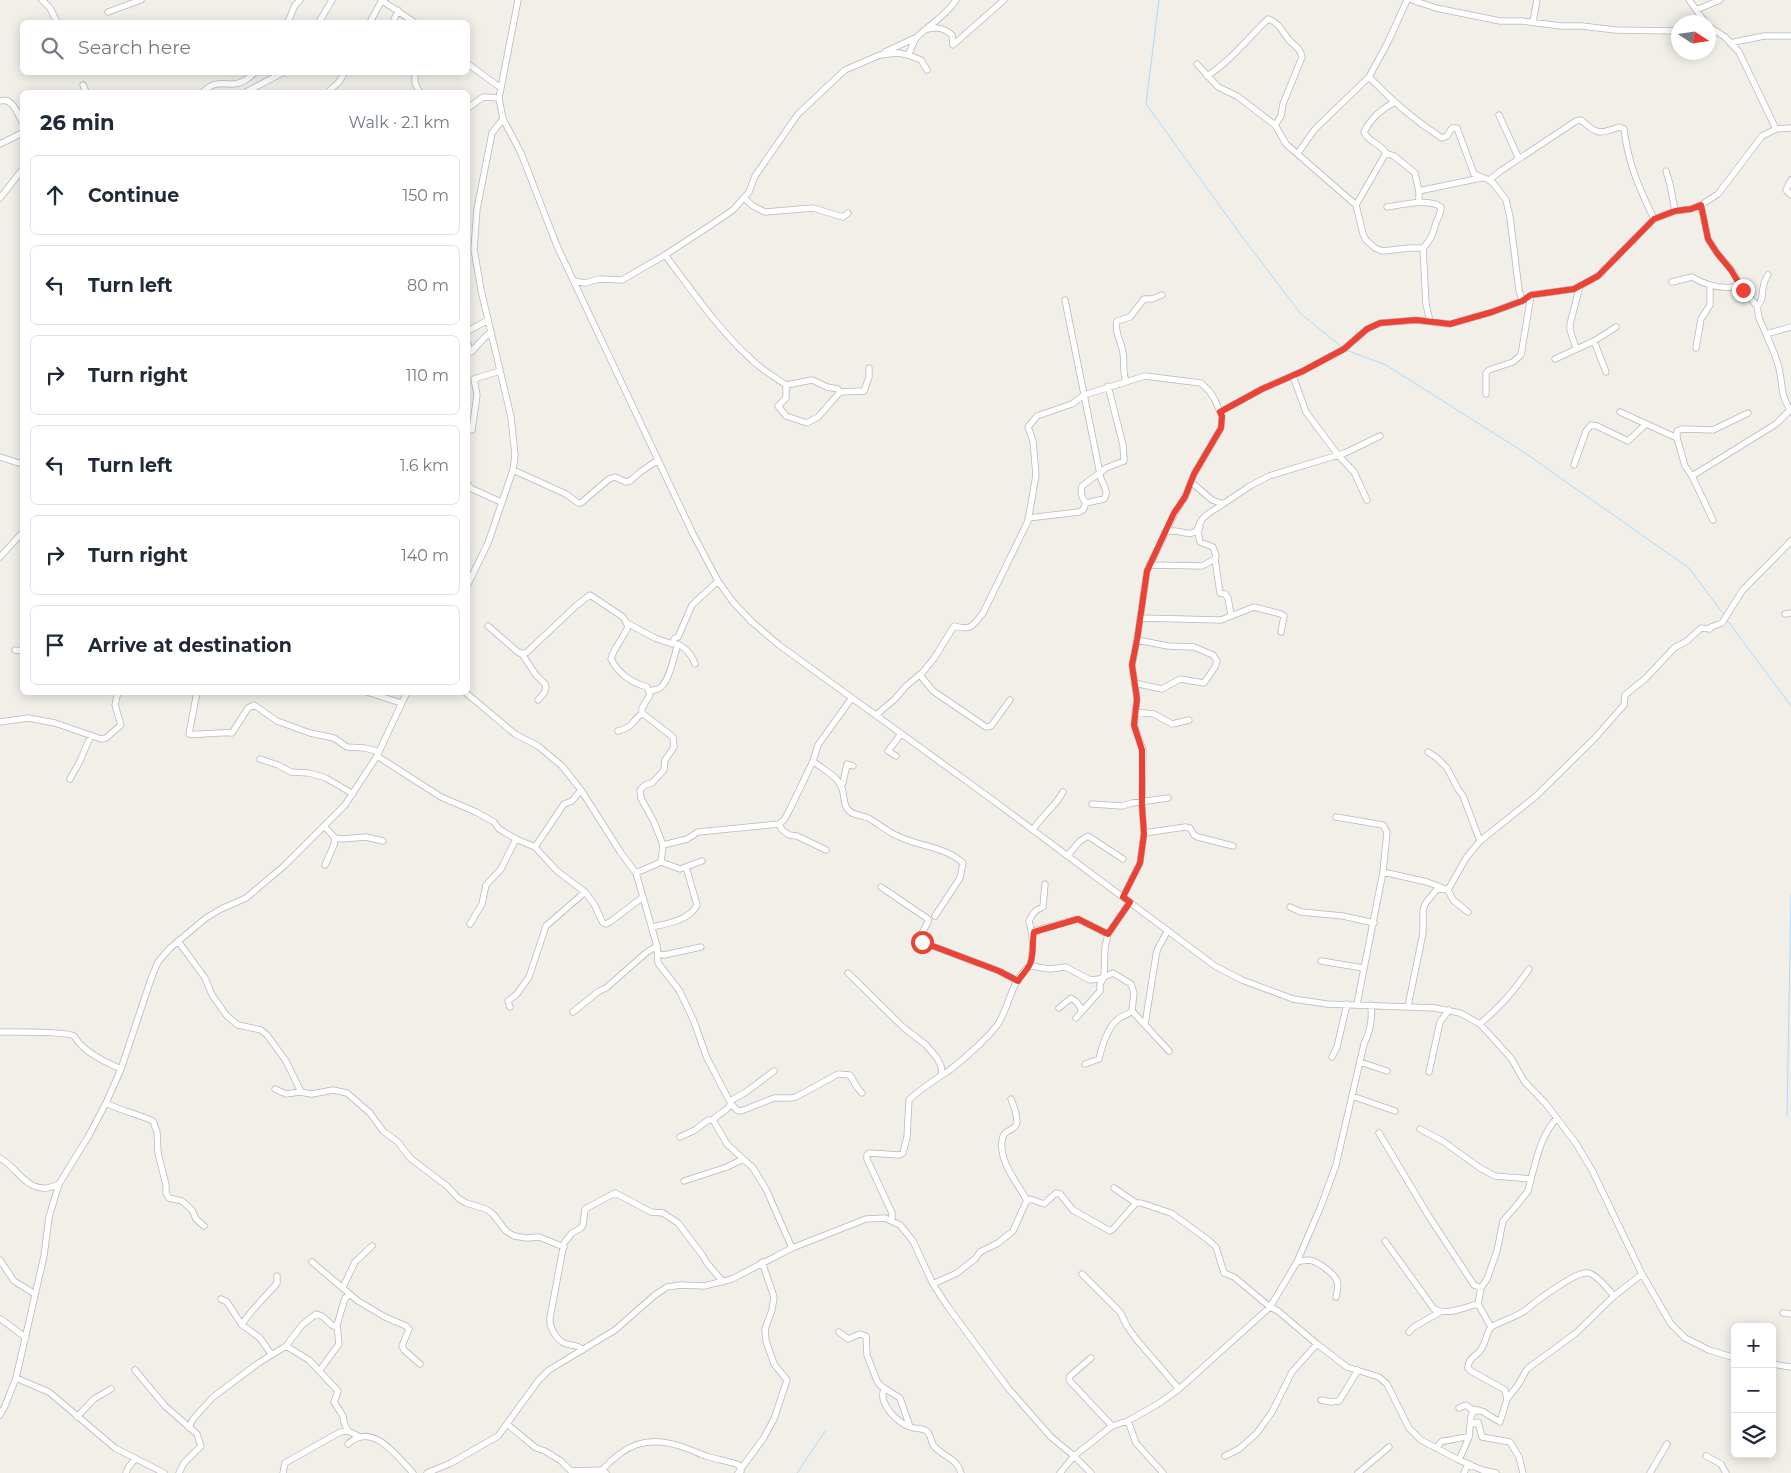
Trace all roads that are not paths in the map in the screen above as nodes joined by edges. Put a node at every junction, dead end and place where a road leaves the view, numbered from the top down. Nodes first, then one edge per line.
1 (42, 0) edge
2 (141, 0) edge
3 (300, 0) edge
4 (332, 0) edge
5 (381, 0) edge
6 (518, 0) edge
7 (956, 0) edge
8 (1004, 0) edge
9 (1407, 0) edge
10 (1412, 0) edge
11 (1538, 0) edge
12 (1689, 0) edge
13 (1720, 0) edge
14 (398, 10) junction
15 (1696, 10) junction
16 (108, 12) dead end
17 (1700, 15) edge
18 (56, 20) edge
19 (289, 20) edge
20 (320, 20) edge
21 (371, 20) edge
22 (394, 20) edge
23 (411, 20) edge
24 (1533, 22) junction
25 (927, 29) junction
26 (1671, 31) edge
27 (1716, 32) edge
28 (1791, 36) edge
29 (915, 38) junction
30 (1730, 43) junction
31 (880, 54) junction
32 (908, 55) junction
33 (1196, 64) dead end
34 (470, 65) edge
35 (927, 70) dead end
36 (251, 75) edge
37 (278, 75) edge
38 (343, 75) edge
39 (415, 75) edge
40 (1207, 76) junction
41 (1369, 77) junction
42 (83, 85) dead end
43 (501, 88) junction
44 (85, 90) edge
45 (206, 90) edge
46 (250, 90) edge
47 (330, 90) edge
48 (418, 90) edge
49 (499, 98) junction
50 (0, 101) edge
51 (1395, 102) junction
52 (470, 107) edge
53 (1499, 115) dead end
54 (20, 118) edge
55 (503, 119) junction
56 (1275, 124) junction
57 (1791, 128) edge
58 (1776, 129) junction
59 (20, 134) edge
60 (0, 144) edge
61 (1298, 153) junction
62 (1386, 153) junction
63 (1519, 159) junction
64 (1666, 172) dead end
65 (20, 173) edge
66 (1481, 178) junction
67 (1489, 180) junction
68 (1791, 180) edge
69 (1419, 192) junction
70 (1791, 195) edge
71 (0, 198) edge
72 (744, 198) junction
73 (1419, 202) junction
74 (1356, 204) junction
75 (1701, 205) junction
76 (1387, 207) dead end
77 (1675, 211) junction
78 (848, 213) dead end
79 (1654, 219) junction
80 (470, 247) edge
81 (474, 248) junction
82 (1423, 248) junction
83 (665, 255) junction
84 (1768, 275) dead end
85 (574, 281) junction
86 (1672, 282) dead end
87 (1580, 286) junction
88 (1710, 286) junction
89 (1741, 286) junction
90 (1162, 295) dead end
91 (1531, 295) junction
92 (1065, 300) dead end
93 (1522, 301) junction
94 (1758, 306) junction
95 (488, 320) junction
96 (1430, 321) junction
97 (1616, 327) dead end
98 (1791, 327) edge
99 (470, 330) edge
100 (491, 332) junction
101 (1766, 334) junction
102 (1594, 341) junction
103 (1576, 348) junction
104 (1696, 348) dead end
105 (470, 352) edge
106 (1555, 358) dead end
107 (869, 368) dead end
108 (500, 371) junction
109 (1606, 372) dead end
110 (1293, 376) junction
111 (1126, 381) junction
112 (786, 385) junction
113 (1108, 386) junction
114 (840, 392) junction
115 (1486, 394) dead end
116 (1084, 395) junction
117 (1791, 410) edge
118 (1220, 412) junction
119 (1620, 412) dead end
120 (1748, 413) dead end
121 (1646, 424) junction
122 (472, 430) dead end
123 (1380, 436) dead end
124 (1677, 438) junction
125 (1338, 455) junction
126 (0, 458) edge
127 (658, 460) junction
128 (20, 463) edge
129 (1574, 465) dead end
130 (513, 470) junction
131 (1100, 473) junction
132 (1692, 476) junction
133 (1191, 482) junction
134 (470, 488) edge
135 (1367, 500) dead end
136 (500, 502) junction
137 (1086, 503) junction
138 (1223, 504) junction
139 (1028, 518) junction
140 (1713, 520) dead end
141 (1200, 527) junction
142 (1165, 532) junction
143 (20, 535) edge
144 (1791, 541) edge
145 (0, 557) edge
146 (1215, 560) junction
147 (1149, 565) junction
148 (470, 580) edge
149 (718, 581) junction
150 (1231, 615) junction
151 (1140, 618) junction
152 (627, 623) junction
153 (488, 626) dead end
154 (1281, 632) dead end
155 (1137, 640) junction
156 (675, 644) junction
157 (15, 650) dead end
158 (20, 651) edge
159 (522, 654) junction
160 (695, 664) dead end
161 (920, 675) junction
162 (1134, 683) junction
163 (650, 691) junction
164 (118, 695) edge
165 (196, 695) edge
166 (376, 695) edge
167 (406, 695) edge
168 (469, 695) edge
169 (851, 698) junction
170 (538, 700) dead end
171 (1010, 700) dead end
172 (401, 704) junction
173 (1135, 712) junction
174 (642, 714) junction
175 (876, 715) junction
176 (1189, 720) dead end
177 (0, 722) edge
178 (618, 731) dead end
179 (901, 734) junction
180 (91, 735) junction
181 (1428, 752) dead end
182 (378, 754) junction
183 (896, 756) dead end
184 (260, 759) dead end
185 (813, 761) junction
186 (852, 766) dead end
187 (70, 779) dead end
188 (840, 783) junction
189 (581, 790) junction
190 (1063, 792) dead end
191 (353, 794) junction
192 (1168, 798) dead end
193 (1142, 801) junction
194 (1092, 804) dead end
195 (1336, 817) dead end
196 (779, 824) junction
197 (324, 826) junction
198 (1033, 830) junction
199 (1144, 834) junction
200 (335, 838) junction
201 (516, 839) junction
202 (383, 841) dead end
203 (1480, 841) junction
204 (663, 845) junction
205 (1233, 846) dead end
206 (535, 847) junction
207 (826, 850) dead end
208 (1067, 856) junction
209 (1123, 859) dead end
210 (702, 861) dead end
211 (661, 862) junction
212 (325, 865) dead end
213 (686, 867) junction
214 (1382, 872) junction
215 (636, 873) junction
216 (1392, 875) junction
217 (1381, 883) junction
218 (1045, 884) dead end
219 (881, 887) dead end
220 (1448, 890) junction
221 (585, 892) junction
222 (642, 897) junction
223 (1123, 897) junction
224 (1130, 902) junction
225 (1290, 907) dead end
226 (1468, 912) dead end
227 (935, 916) dead end
228 (1374, 923) junction
229 (470, 924) dead end
230 (652, 927) junction
231 (1034, 932) junction
232 (1167, 932) junction
233 (1108, 934) junction
234 (178, 941) junction
235 (657, 946) junction
236 (701, 947) dead end
237 (658, 954) junction
238 (1321, 961) dead end
239 (1030, 966) junction
240 (1363, 968) junction
241 (1529, 969) dead end
242 (848, 973) dead end
243 (1104, 977) junction
244 (1018, 981) junction
245 (1347, 1004) junction
246 (1357, 1004) junction
247 (1371, 1004) junction
248 (1408, 1006) junction
249 (510, 1007) dead end
250 (1059, 1008) dead end
251 (1081, 1010) junction
252 (1132, 1010) junction
253 (1449, 1010) junction
254 (573, 1012) dead end
255 (1076, 1018) dead end
256 (1480, 1024) junction
257 (1145, 1025) junction
258 (0, 1032) edge
259 (1169, 1051) dead end
260 (1332, 1057) dead end
261 (1360, 1062) junction
262 (1085, 1064) dead end
263 (121, 1069) junction
264 (774, 1071) dead end
265 (1387, 1071) dead end
266 (1429, 1072) dead end
267 (942, 1074) junction
268 (275, 1089) dead end
269 (301, 1092) junction
270 (862, 1092) dead end
271 (1352, 1096) junction
272 (1011, 1099) dead end
273 (731, 1102) junction
274 (106, 1103) junction
275 (1395, 1111) dead end
276 (1556, 1119) junction
277 (714, 1120) junction
278 (1420, 1129) dead end
279 (1379, 1133) dead end
280 (680, 1137) dead end
281 (0, 1158) edge
282 (743, 1159) junction
283 (1531, 1178) junction
284 (684, 1181) dead end
285 (59, 1184) junction
286 (1114, 1188) dead end
287 (1027, 1201) junction
288 (1136, 1203) junction
289 (892, 1221) junction
290 (204, 1226) dead end
291 (1385, 1241) dead end
292 (372, 1246) dead end
293 (564, 1247) junction
294 (792, 1248) junction
295 (0, 1260) edge
296 (312, 1262) dead end
297 (762, 1262) junction
298 (1297, 1262) junction
299 (1082, 1274) dead end
300 (1642, 1274) junction
301 (277, 1276) dead end
302 (723, 1282) junction
303 (933, 1284) junction
304 (343, 1287) junction
305 (1481, 1288) junction
306 (35, 1294) junction
307 (350, 1295) junction
308 (1614, 1296) junction
309 (1336, 1297) dead end
310 (221, 1299) dead end
311 (1478, 1304) junction
312 (1270, 1307) junction
313 (1440, 1312) junction
314 (1782, 1314) dead end
315 (1791, 1314) edge
316 (2, 1319) dead end
317 (242, 1325) junction
318 (337, 1325) junction
319 (1491, 1327) junction
320 (839, 1332) dead end
321 (1409, 1332) dead end
322 (26, 1338) junction
323 (1316, 1344) junction
324 (286, 1346) junction
325 (583, 1350) junction
326 (271, 1354) junction
327 (1731, 1357) edge
328 (1091, 1358) dead end
329 (420, 1364) dead end
330 (1776, 1365) edge
331 (1791, 1367) edge
332 (135, 1370) dead end
333 (320, 1370) junction
334 (1358, 1370) junction
335 (16, 1378) junction
336 (884, 1388) junction
337 (1179, 1388) junction
338 (111, 1390) dead end
339 (1507, 1399) junction
340 (1321, 1400) dead end
341 (1459, 1408) dead end
342 (1478, 1410) junction
343 (0, 1415) edge
344 (77, 1417) junction
345 (1128, 1421) junction
346 (507, 1424) junction
347 (1471, 1424) junction
348 (1112, 1426) junction
349 (910, 1427) junction
350 (189, 1428) junction
351 (348, 1431) junction
352 (360, 1437) junction
353 (1469, 1437) junction
354 (348, 1444) dead end
355 (1667, 1444) dead end
356 (1389, 1447) dead end
357 (1436, 1448) junction
358 (1074, 1456) junction
359 (1225, 1456) dead end
360 (1706, 1456) dead end
361 (135, 1459) junction
362 (1459, 1460) junction
363 (1471, 1465) junction
364 (604, 1472) edge
365 (740, 1472) edge
366 (1362, 1472) edge
367 (126, 1473) edge
368 (164, 1473) edge
369 (179, 1473) edge
370 (283, 1473) edge
371 (412, 1473) edge
372 (427, 1473) edge
373 (961, 1473) edge
374 (1060, 1473) edge
375 (1091, 1473) edge
376 (1162, 1473) edge
377 (1464, 1473) edge
378 (1496, 1473) edge
379 (1523, 1473) edge
380 (1650, 1473) edge
381 (1726, 1473) edge

1 - 18 street
2 - 16 street
3 - 19 street
4 - 20 street
5 - 14 street
5 - 21 street
6 - 43 street
7 - 25 street
8 - 25 street
9 - 41 street
10 - 24 street
11 - 24 street
12 - 15 street
13 - 15 street
14 - 22 street
14 - 23 street
15 - 17 street
24 - 26 street
25 - 29 street
27 - 30 street
28 - 30 street
29 - 31 street
29 - 32 street
30 - 58 street
31 - 32 street
31 - 72 street
32 - 35 street
33 - 40 street
34 - 43 street
36 - 45 street
37 - 46 street
38 - 47 street
39 - 48 street
40 - 56 street
40 - 56 street
41 - 51 street
41 - 61 street
42 - 44 street
43 - 49 street
49 - 52 street
49 - 55 street
50 - 54 street
51 - 62 street
51 - 66 street
53 - 63 street
55 - 81 street
55 - 85 street
56 - 61 street
57 - 58 street
58 - 75 street
59 - 60 street
61 - 74 street
62 - 69 street
62 - 74 street
63 - 67 street
63 - 79 street
64 - 77 street
65 - 71 street
66 - 67 street
66 - 69 street
67 - 93 street
68 - 70 street
69 - 73 street
72 - 78 street
72 - 83 street
73 - 76 street
73 - 82 street
74 - 82 street
75 - 77 street
75 - 89 street
77 - 79 street
79 - 87 street
80 - 81 street
81 - 95 street
82 - 96 street
83 - 85 street
83 - 112 street
84 - 94 street
85 - 127 street
86 - 88 street
87 - 91 street
87 - 103 street
88 - 89 street
88 - 104 street
89 - 94 street
90 - 111 street
91 - 93 street
91 - 115 street
92 - 116 street
93 - 96 street
94 - 101 street
95 - 99 street
95 - 100 street
96 - 110 street
97 - 102 street
98 - 101 street
100 - 105 street
100 - 108 street
101 - 117 street
102 - 103 street
102 - 109 street
103 - 106 street
107 - 114 street
108 - 122 street
108 - 130 street
110 - 118 street
110 - 125 street
111 - 113 street
111 - 118 street
112 - 114 street
112 - 114 street
113 - 116 street
113 - 131 street
116 - 131 street
116 - 139 street
117 - 132 street
118 - 133 street
119 - 121 street
120 - 124 street
121 - 124 street
121 - 129 street
123 - 125 street
124 - 132 street
125 - 135 street
125 - 138 street
126 - 128 street
127 - 130 street
127 - 149 street
130 - 136 street
131 - 137 street
131 - 137 street
132 - 140 street
133 - 138 street
133 - 142 street
134 - 136 street
136 - 148 street
137 - 139 street
138 - 141 street
139 - 161 street
141 - 142 street
141 - 146 street
142 - 147 street
143 - 145 street
144 - 203 street
146 - 147 street
146 - 150 street
147 - 151 street
149 - 156 street
149 - 169 street
150 - 151 street
150 - 154 street
151 - 155 street
152 - 156 street
152 - 159 street
152 - 163 street
153 - 159 street
155 - 162 street
155 - 162 street
156 - 160 street
156 - 163 street
157 - 158 street
159 - 170 street
161 - 171 street
161 - 175 street
162 - 173 street
163 - 174 street
164 - 180 street
165 - 182 street
166 - 172 street
167 - 172 street
168 - 189 street
169 - 175 street
169 - 185 street
172 - 182 street
173 - 176 street
173 - 193 street
174 - 178 street
174 - 204 street
175 - 179 street
177 - 180 street
179 - 183 street
179 - 198 street
180 - 187 street
181 - 203 street
182 - 191 street
182 - 201 street
184 - 191 street
185 - 188 street
185 - 196 street
186 - 188 street
188 - 227 street
189 - 206 street
189 - 215 street
190 - 198 street
191 - 197 street
192 - 193 street
193 - 194 street
193 - 199 street
195 - 214 street
196 - 204 street
196 - 207 street
197 - 200 street
197 - 234 street
198 - 208 street
199 - 205 street
199 - 223 street
200 - 202 street
200 - 212 street
201 - 206 street
201 - 229 street
203 - 220 street
204 - 211 street
206 - 221 street
208 - 209 street
208 - 223 street
210 - 213 street
211 - 213 street
211 - 215 street
213 - 230 street
214 - 216 street
214 - 217 street
215 - 222 street
216 - 217 street
216 - 220 street
217 - 228 street
218 - 231 street
219 - 244 street
220 - 226 street
220 - 248 street
221 - 222 street
221 - 249 street
222 - 230 street
223 - 224 street
224 - 232 street
224 - 233 street
225 - 228 street
228 - 240 street
230 - 235 street
231 - 233 street
231 - 239 street
232 - 245 street
232 - 257 street
233 - 243 street
234 - 263 street
234 - 269 street
235 - 237 street
235 - 254 street
236 - 237 street
237 - 273 street
238 - 240 street
239 - 243 street
239 - 244 street
240 - 246 street
241 - 256 street
242 - 267 street
243 - 251 street
243 - 252 street
244 - 267 street
245 - 246 street
245 - 260 street
246 - 247 street
247 - 248 street
247 - 261 street
248 - 253 street
250 - 251 street
251 - 255 street
252 - 257 street
252 - 262 street
253 - 256 street
253 - 266 street
256 - 276 street
257 - 259 street
258 - 263 street
261 - 265 street
261 - 271 street
263 - 274 street
264 - 273 street
267 - 289 street
268 - 269 street
269 - 293 street
270 - 273 street
271 - 275 street
271 - 298 street
272 - 287 street
273 - 277 street
274 - 285 street
274 - 290 street
276 - 283 street
276 - 300 street
277 - 280 street
277 - 282 street
278 - 283 street
279 - 305 street
281 - 285 street
282 - 284 street
282 - 294 street
283 - 305 street
285 - 306 street
286 - 288 street
287 - 288 street
287 - 303 street
288 - 312 street
289 - 294 street
289 - 303 street
291 - 313 street
292 - 304 street
293 - 302 street
293 - 325 street
294 - 297 street
295 - 306 street
296 - 304 street
297 - 302 street
297 - 365 street
298 - 309 street
298 - 312 street
299 - 337 street
300 - 308 street
300 - 327 street
301 - 317 street
302 - 325 street
303 - 358 street
304 - 307 street
305 - 311 street
306 - 322 street
307 - 318 street
307 - 329 street
308 - 319 street
308 - 339 street
310 - 317 street
311 - 313 street
311 - 319 street
312 - 323 street
312 - 337 street
313 - 321 street
314 - 315 street
316 - 322 street
317 - 326 street
318 - 324 street
318 - 333 street
319 - 339 street
320 - 336 street
322 - 335 street
323 - 334 street
323 - 359 street
324 - 326 street
324 - 333 street
325 - 346 street
326 - 350 street
328 - 348 street
330 - 331 street
332 - 350 street
333 - 351 street
334 - 340 street
334 - 357 street
335 - 343 street
335 - 344 street
336 - 349 street
336 - 349 street
337 - 345 street
338 - 344 street
339 - 342 street
341 - 342 street
342 - 347 street
344 - 361 street
345 - 348 street
345 - 376 street
346 - 364 street
346 - 372 street
347 - 353 street
347 - 379 street
348 - 358 street
349 - 373 street
350 - 369 street
351 - 352 street
351 - 370 street
352 - 354 street
352 - 371 street
353 - 357 street
353 - 362 street
355 - 380 street
356 - 366 street
357 - 362 street
358 - 374 street
358 - 375 street
360 - 381 street
361 - 367 street
361 - 368 street
362 - 363 street
363 - 377 street
363 - 378 street
364 - 365 street

